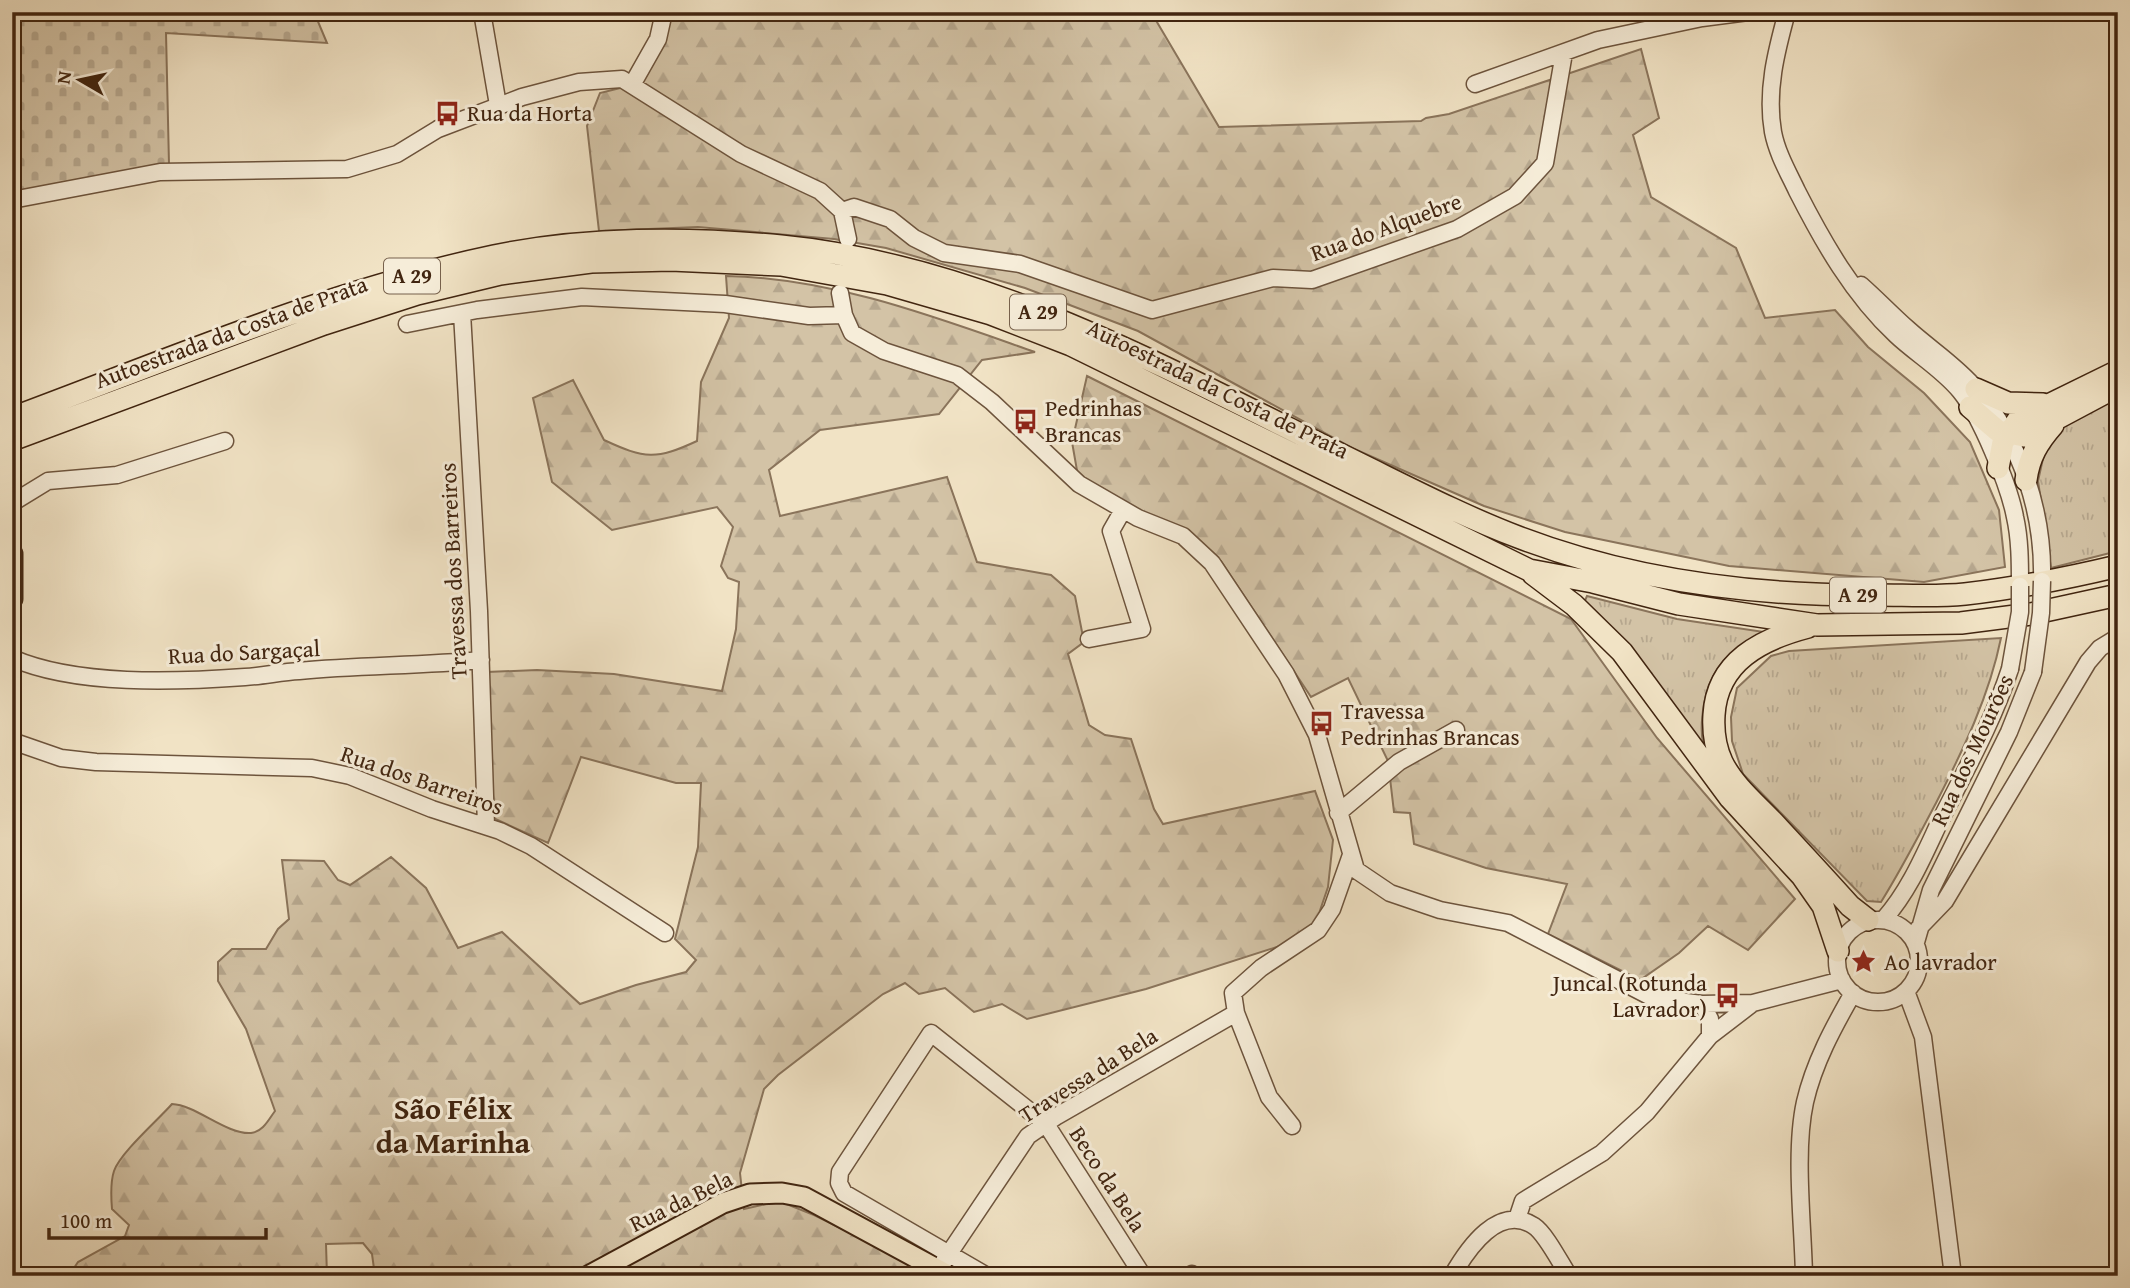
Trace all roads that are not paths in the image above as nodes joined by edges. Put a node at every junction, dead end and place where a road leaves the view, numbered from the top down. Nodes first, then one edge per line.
1 (482, 12) edge
2 (664, 12) edge
3 (1748, 12) edge
4 (1785, 13) edge
5 (1564, 53) junction
6 (1475, 84) dead end
7 (632, 85) junction
8 (498, 105) junction
9 (12, 200) edge
10 (842, 211) junction
11 (848, 239) dead end
12 (840, 293) dead end
13 (462, 313) junction
14 (845, 315) junction
15 (407, 324) dead end
16 (2118, 371) edge
17 (2118, 386) edge
18 (1973, 398) junction
19 (2055, 411) junction
20 (12, 418) edge
21 (2007, 434) junction
22 (12, 440) edge
23 (225, 440) dead end
24 (1998, 468) junction
25 (2026, 480) junction
26 (12, 503) edge
27 (1123, 510) junction
28 (12, 554) edge
29 (2118, 566) edge
30 (1529, 570) junction
31 (2118, 595) edge
32 (12, 599) edge
33 (1817, 625) junction
34 (2118, 637) edge
35 (1089, 639) dead end
36 (12, 658) edge
37 (481, 660) junction
38 (1456, 730) dead end
39 (12, 741) edge
40 (1338, 813) junction
41 (486, 826) junction
42 (1351, 855) junction
43 (1876, 920) junction
44 (665, 933) dead end
45 (1917, 936) junction
46 (1838, 951) junction
47 (1847, 987) junction
48 (1906, 991) junction
49 (1753, 1003) junction
50 (1702, 1004) junction
51 (1236, 1013) junction
52 (1710, 1036) junction
53 (1046, 1124) junction
54 (1292, 1126) dead end
55 (839, 1183) joint
56 (1517, 1219) junction
57 (946, 1266) edge
58 (588, 1276) edge
59 (987, 1276) edge
60 (1143, 1276) edge
61 (1452, 1276) edge
62 (1569, 1276) edge
63 (1804, 1276) edge
64 (1953, 1276) edge

1 - 8 street
2 - 7 street
3 - 5 street
4 - 18 street, Rua dos Mourões
5 - 6 street
5 - 10 street, Rua do Alquebre
7 - 8 street
7 - 10 street
8 - 9 street
10 - 11 street
12 - 14 street
13 - 14 street
13 - 15 street
13 - 37 street, Travessa dos Barreiros
14 - 27 street
16 - 19 highway
17 - 19 highway
18 - 19 highway
18 - 21 highway
18 - 24 street, Rua dos Mourões
19 - 21 highway
19 - 25 highway
20 - 29 highway, Autoestrada da Costa de Prata / A 29
21 - 24 highway
21 - 25 street, Rua dos Mourões
22 - 30 highway, Autoestrada da Costa de Prata / A 29
23 - 26 street
24 - 43 street, Rua dos Mourões, bridge
25 - 45 street, Rua dos Mourões, bridge
27 - 35 street
27 - 40 street
28 - 32 main road
30 - 33 highway, Autoestrada da Costa de Prata / A 29
30 - 46 highway
31 - 33 highway, Autoestrada da Costa de Prata / A 29
33 - 43 highway
34 - 45 street
36 - 37 street, Rua do Sargaçal
37 - 41 street, Travessa dos Barreiros
38 - 40 street
39 - 41 street, Rua dos Barreiros
40 - 42 street
41 - 44 street, Rua dos Barreiros
42 - 50 street
42 - 51 street
43 - 45 street
43 - 46 street
45 - 48 street
46 - 47 street
47 - 48 street
47 - 49 street
47 - 63 street
48 - 64 street
49 - 50 street
49 - 52 street
50 - 52 street
51 - 53 street, Travessa da Bela
51 - 54 street
52 - 56 street
53 - 55 street, Beco da Bela
53 - 57 street, Travessa da Bela
53 - 60 street, Beco da Bela
55 - 57 street, Rua da Bela
56 - 61 street
56 - 62 street
57 - 58 main road, Rua da Bela
57 - 59 street, Rua da Bela

